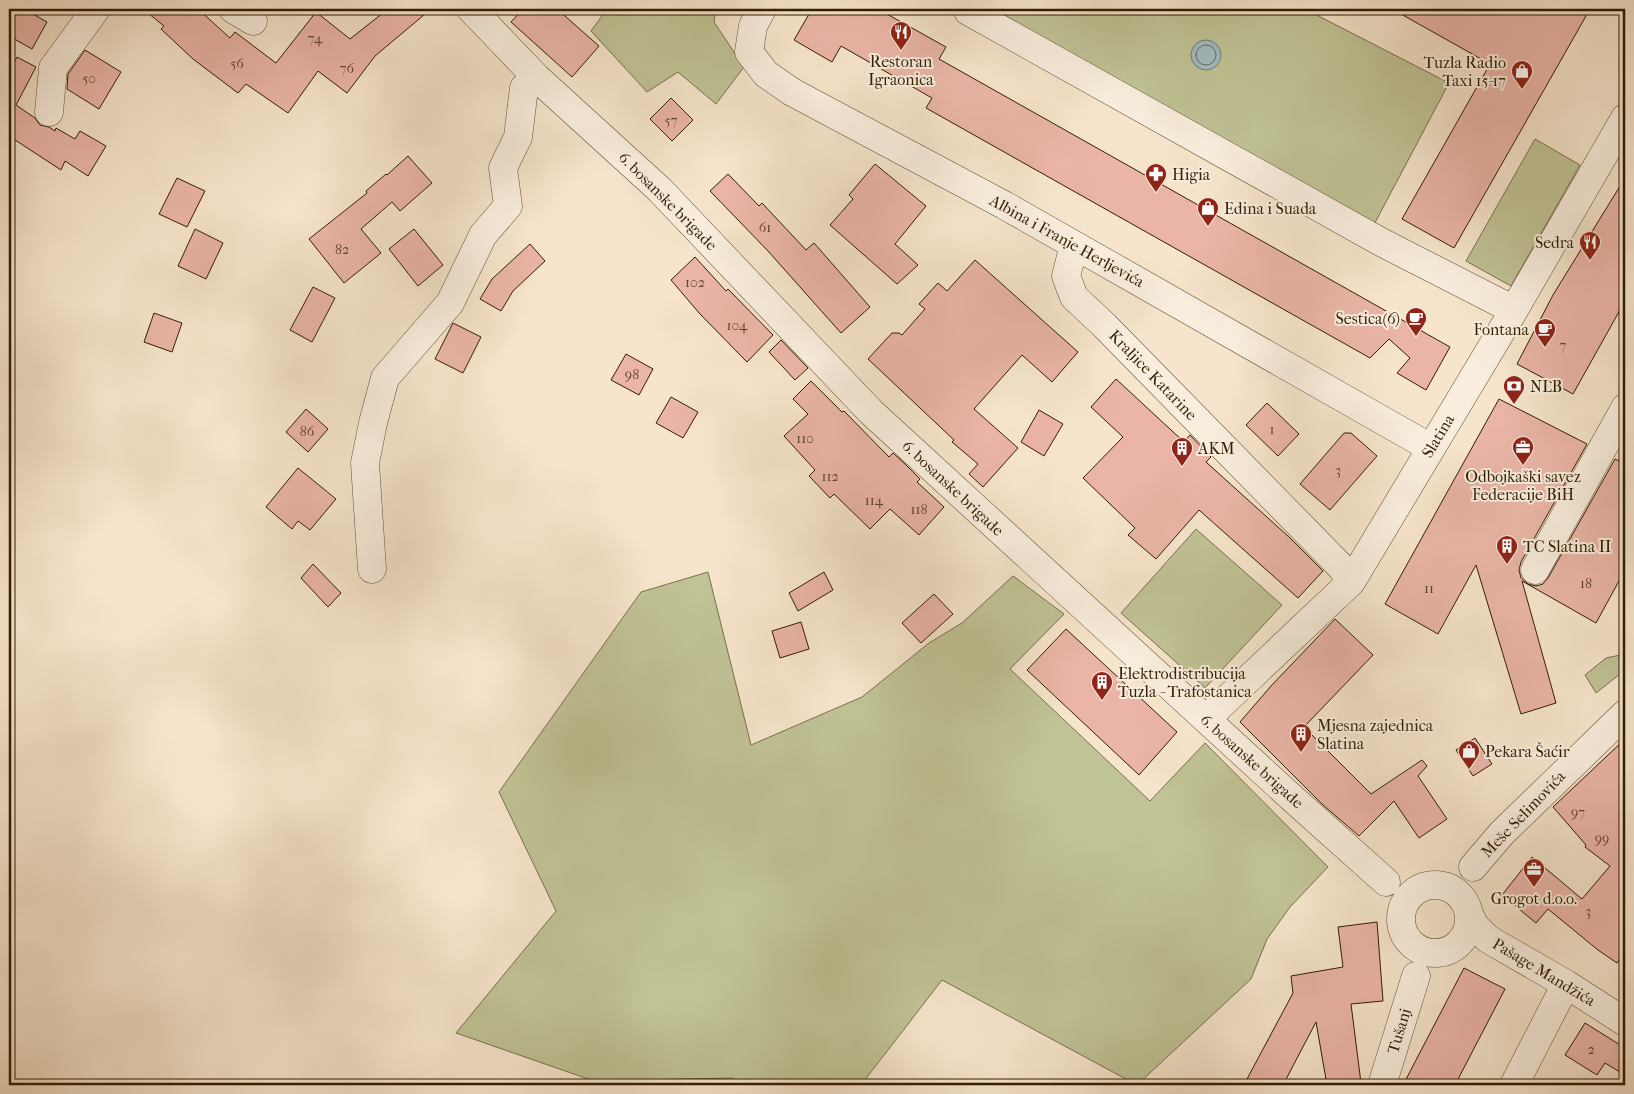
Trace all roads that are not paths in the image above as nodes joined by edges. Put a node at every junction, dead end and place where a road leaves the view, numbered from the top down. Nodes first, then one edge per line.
1 (96, 9) edge
2 (471, 9) edge
3 (762, 9) edge
4 (968, 11) dead end
5 (536, 77) junction
6 (49, 112) dead end
7 (1625, 118) edge
8 (1074, 244) junction
9 (1514, 310) junction
10 (1625, 408) edge
11 (1432, 448) junction
12 (372, 569) dead end
13 (1535, 570) dead end
14 (1351, 582) junction
15 (1206, 719) junction
16 (1623, 721) edge
17 (1473, 867) junction
18 (1386, 882) junction
19 (1430, 887) junction
20 (1468, 909) junction
21 (1401, 913) junction
22 (1410, 943) junction
23 (1440, 954) junction
24 (1416, 976) junction
25 (1566, 984) junction
26 (1625, 1022) edge
27 (1382, 1085) edge
28 (1514, 1085) edge

1 - 6 street
2 - 5 street, 6. bosanske brigade
3 - 8 street, Albina i Franje Herljevića
4 - 9 street
5 - 12 street
5 - 15 street, 6. bosanske brigade
7 - 9 street, Slatina
8 - 11 street, Albina i Franje Herljevića
8 - 14 street, Kraljice Katarine
9 - 11 street, Slatina
10 - 13 street
11 - 14 street, Slatina
14 - 15 street, Slatina
15 - 18 street, 6. bosanske brigade
16 - 17 street, Meše Selimovića
17 - 19 street
17 - 20 street
18 - 19 street
18 - 21 street
19 - 20 street
19 - 21 street
20 - 23 street
20 - 25 street, Pašage Mandžića
21 - 22 street
22 - 23 street
22 - 24 street
23 - 24 street
24 - 27 street, Tušanj
25 - 26 street, Pašage Mandžića
25 - 28 street

